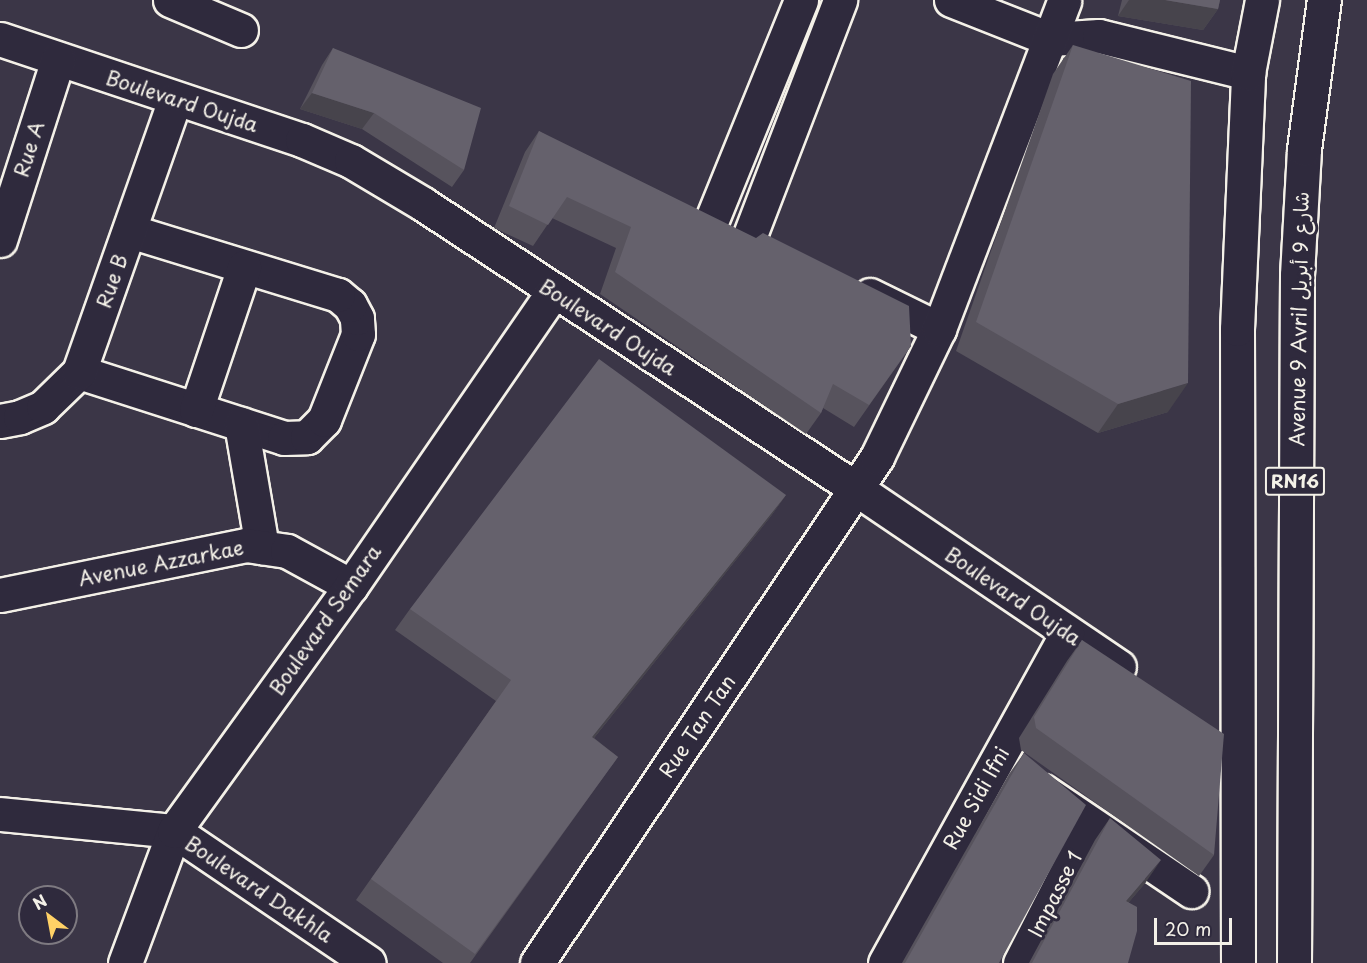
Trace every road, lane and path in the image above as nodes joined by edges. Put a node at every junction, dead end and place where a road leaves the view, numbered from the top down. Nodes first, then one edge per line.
1 (170, 0) edge
2 (801, 0) edge
3 (840, 0) edge
4 (951, 0) edge
5 (1064, 0) edge
6 (1262, 0) edge
7 (1324, 0) edge
8 (241, 30) dead end
9 (1099, 36) junction
10 (0, 39) edge
11 (1050, 39) junction
12 (58, 59) junction
13 (1248, 73) junction
14 (175, 99) junction
15 (681, 204) edge
16 (713, 217) junction
17 (130, 231) junction
18 (750, 235) junction
19 (0, 240) edge
20 (781, 251) edge
21 (244, 267) junction
22 (844, 282) edge
23 (553, 292) junction
24 (939, 329) junction
25 (79, 372) junction
26 (196, 410) junction
27 (0, 421) edge
28 (241, 424) junction
29 (858, 489) junction
30 (262, 547) junction
31 (351, 586) junction
32 (0, 596) edge
33 (1067, 633) junction
34 (1144, 683) edge
35 (998, 759) junction
36 (0, 814) edge
37 (1090, 824) junction
38 (174, 831) junction
39 (1191, 891) dead end
40 (125, 963) edge
41 (369, 963) edge
42 (537, 963) edge
43 (885, 963) edge
44 (1020, 963) edge
45 (1238, 963) edge
46 (1294, 963) edge

1 - 8 main road
2 - 16 main road
3 - 18 main road
4 - 11 main road
5 - 9 main road
5 - 11 main road, Rue Tan Tan
6 - 13 main road, RN16
7 - 46 main road, Avenue 9 Avril شارع 9 أبريل / RN16
9 - 11 main road
9 - 13 main road
10 - 12 main road, Boulevard Oujda
11 - 24 main road, Rue Tan Tan
12 - 14 main road, Boulevard Oujda
12 - 19 main road, Rue A
13 - 45 main road, RN16
14 - 17 main road, Rue B
14 - 23 main road, Boulevard Oujda
15 - 16 main road
16 - 18 main road
17 - 21 main road
17 - 25 main road, Rue B
18 - 20 main road
21 - 26 main road
21 - 28 main road
22 - 24 main road
23 - 29 main road, Boulevard Oujda
23 - 31 main road, Boulevard Semara
24 - 29 main road, Rue Tan Tan
25 - 26 main road
25 - 27 main road, Rue B
26 - 28 main road
28 - 30 main road
29 - 33 main road, Boulevard Oujda
29 - 42 main road, Rue Tan Tan
30 - 31 main road, Avenue Azzarkae
30 - 32 main road, Avenue Azzarkae
31 - 38 main road, Boulevard Semara
33 - 34 main road, Boulevard Oujda
33 - 35 main road, Rue Sidi Ifni
35 - 37 main road
35 - 43 main road, Rue Sidi Ifni
36 - 38 main road, Boulevard Dakhla
37 - 39 main road
37 - 44 main road, Impasse 1
38 - 40 main road, Boulevard Semara
38 - 41 main road, Boulevard Dakhla

